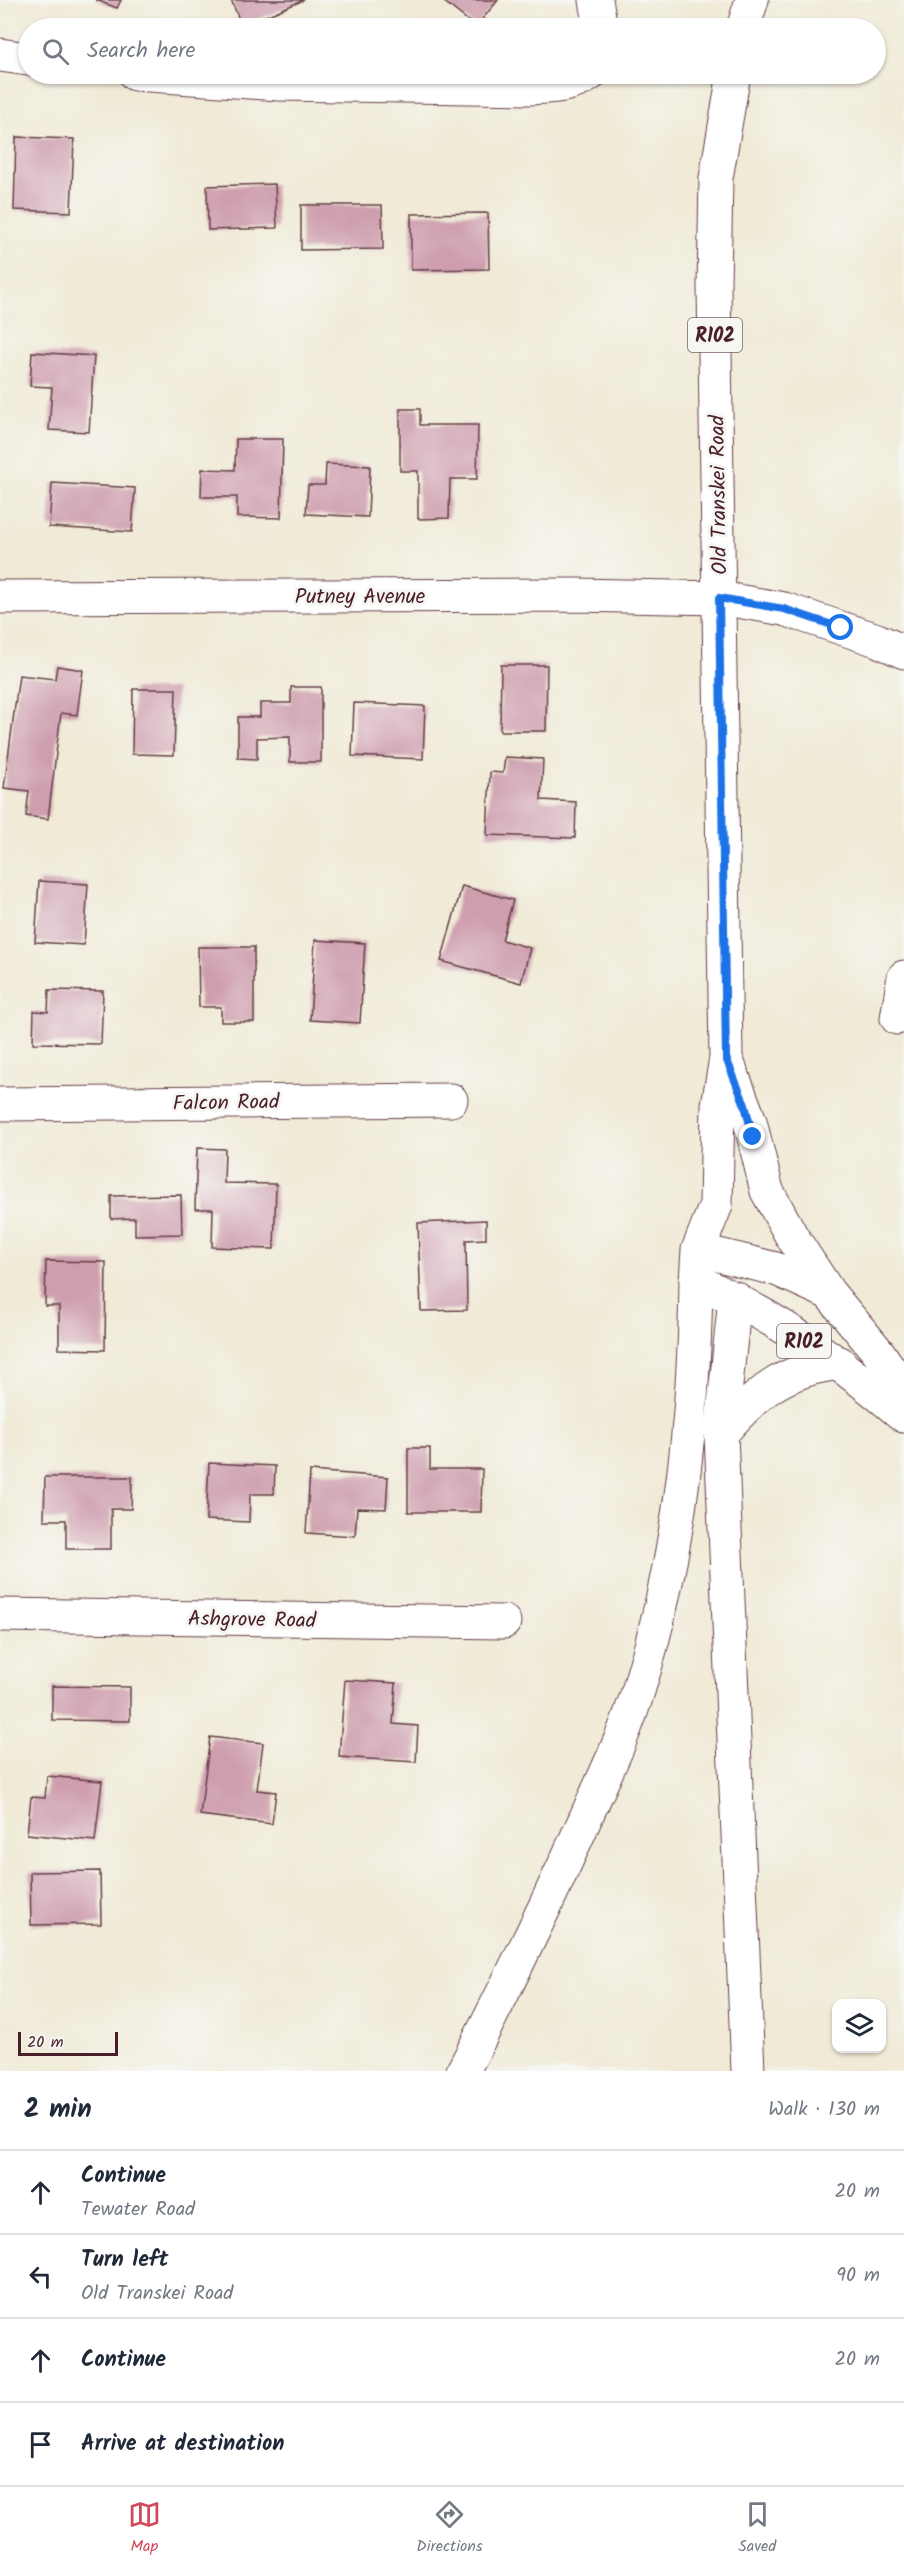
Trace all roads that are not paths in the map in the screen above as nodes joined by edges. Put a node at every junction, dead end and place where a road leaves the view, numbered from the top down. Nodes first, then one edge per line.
1 (596, 0) edge
2 (752, 0) edge
3 (599, 18) edge
4 (746, 18) edge
5 (0, 56) edge
6 (18, 58) edge
7 (279, 84) edge
8 (364, 84) edge
9 (364, 84) edge
10 (572, 84) edge
11 (732, 84) edge
12 (0, 597) edge
13 (719, 598) junction
14 (904, 652) edge
15 (904, 977) edge
16 (897, 1018) dead end
17 (726, 1058) junction
18 (452, 1100) dead end
19 (0, 1104) edge
20 (716, 1205) junction
21 (740, 1259) junction
22 (697, 1265) junction
23 (829, 1293) junction
24 (735, 1298) junction
25 (840, 1363) junction
26 (904, 1390) edge
27 (904, 1416) edge
28 (721, 1434) junction
29 (0, 1615) edge
30 (504, 1622) dead end
31 (464, 2071) edge
32 (748, 2071) edge

1 - 3 main road
2 - 4 main road
5 - 6 main road
7 - 8 main road
9 - 10 main road
11 - 13 main road, Old Transkei Road / R102
12 - 13 main road, Putney Avenue
13 - 14 main road, Putney Avenue
13 - 17 main road, Old Transkei Road / R102
15 - 16 main road
17 - 20 main road, Old Transkei Road / R102
17 - 23 main road
18 - 19 main road, Falcon Road
20 - 21 main road, Old Transkei Road / R102
20 - 22 main road, Old Transkei Road / R102
21 - 22 main road
21 - 23 main road
21 - 24 main road
22 - 24 main road, R102
22 - 31 main road
23 - 26 main road, R102
24 - 25 main road, R102
24 - 28 main road
25 - 27 main road, R102
25 - 28 main road
28 - 32 main road
29 - 30 main road, Ashgrove Road

